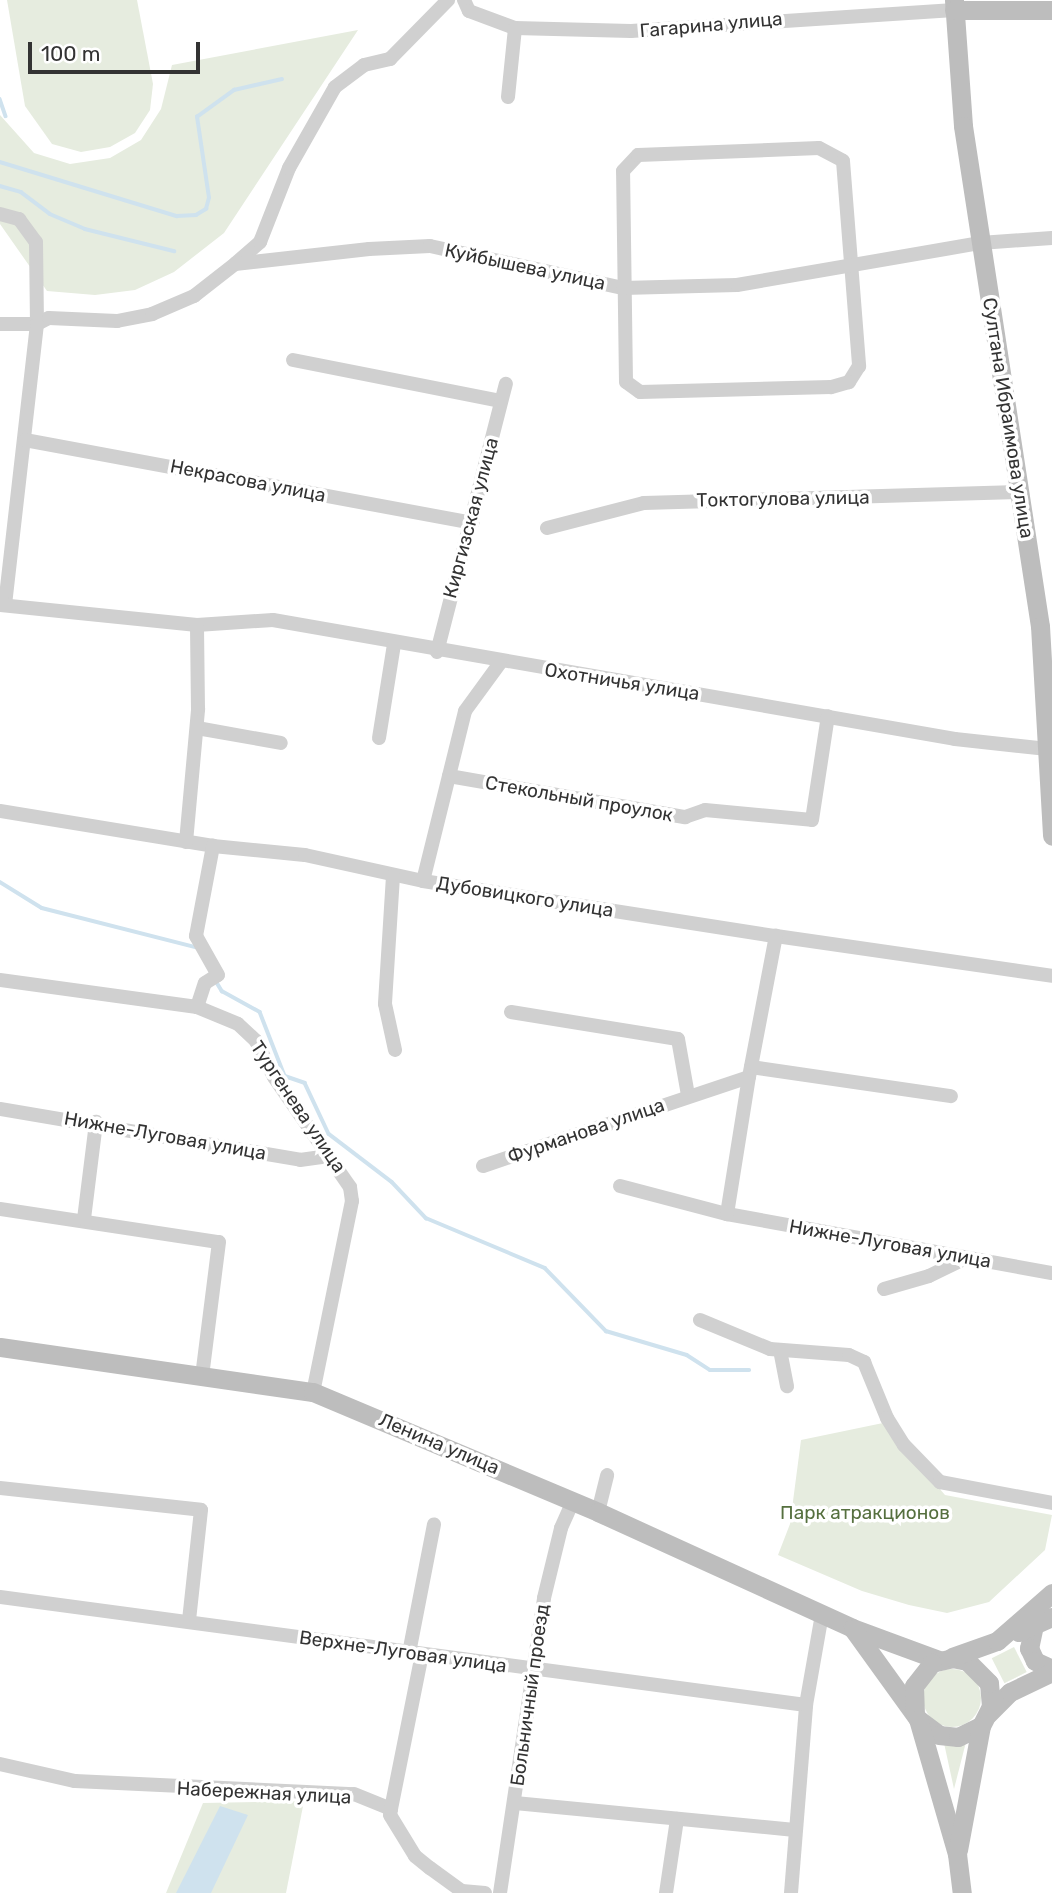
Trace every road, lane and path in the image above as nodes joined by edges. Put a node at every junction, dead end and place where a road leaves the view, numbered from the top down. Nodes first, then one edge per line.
1 (448, 0) edge
2 (464, 0) edge
3 (954, 5) edge
4 (1052, 10) edge
5 (515, 28) junction
6 (508, 97) dead end
7 (0, 214) edge
8 (1052, 238) edge
9 (980, 243) junction
10 (235, 264) junction
11 (852, 267) junction
12 (623, 288) junction
13 (0, 324) edge
14 (37, 324) junction
15 (293, 360) dead end
16 (506, 384) dead end
17 (500, 401) junction
18 (25, 440) junction
19 (1021, 492) junction
20 (472, 523) junction
21 (547, 528) dead end
22 (2, 604) edge
23 (197, 625) junction
24 (394, 644) junction
25 (437, 652) junction
26 (500, 663) junction
27 (828, 716) junction
28 (197, 728) junction
29 (379, 737) dead end
30 (281, 743) dead end
31 (1050, 749) edge
32 (449, 776) junction
33 (0, 811) edge
34 (1052, 836) edge
35 (186, 842) junction
36 (213, 846) junction
37 (393, 876) junction
38 (423, 881) junction
39 (776, 936) junction
40 (1052, 976) edge
41 (0, 980) edge
42 (197, 1007) junction
43 (511, 1012) dead end
44 (395, 1050) dead end
45 (750, 1072) junction
46 (688, 1095) junction
47 (951, 1096) dead end
48 (0, 1109) edge
49 (96, 1122) junction
50 (329, 1156) junction
51 (483, 1166) dead end
52 (620, 1186) dead end
53 (0, 1209) edge
54 (727, 1214) junction
55 (84, 1219) junction
56 (968, 1258) junction
57 (1052, 1273) edge
58 (884, 1289) dead end
59 (700, 1320) dead end
60 (0, 1348) edge
61 (780, 1350) junction
62 (202, 1376) junction
63 (787, 1386) dead end
64 (313, 1392) junction
65 (607, 1475) dead end
66 (0, 1488) edge
67 (573, 1501) junction
68 (1052, 1503) edge
69 (598, 1512) junction
70 (433, 1524) dead end
71 (1052, 1594) edge
72 (0, 1597) edge
73 (822, 1614) junction
74 (189, 1620) junction
75 (1042, 1621) edge
76 (852, 1628) junction
77 (877, 1638) junction
78 (997, 1641) junction
79 (972, 1651) junction
80 (415, 1654) junction
81 (943, 1659) junction
82 (1052, 1670) edge
83 (533, 1671) junction
84 (806, 1705) junction
85 (916, 1716) junction
86 (985, 1720) junction
87 (0, 1764) edge
88 (515, 1803) junction
89 (391, 1809) junction
90 (677, 1819) junction
91 (795, 1829) junction
92 (957, 1854) junction
93 (485, 1893) edge
94 (500, 1893) edge
95 (666, 1893) edge
96 (791, 1893) edge
97 (962, 1893) edge

1 - 10 street
2 - 5 street, Гагарина улица
3 - 4 main road, Гагарина улица
3 - 5 street, Гагарина улица
3 - 9 main road, Султана Ибраимова улица
5 - 6 street
7 - 14 street
8 - 9 street, Куйбышева улица
9 - 11 street, Куйбышева улица
9 - 19 main road, Султана Ибраимова улица
10 - 12 street, Куйбышева улица
10 - 14 street
11 - 12 street, Куйбышева улица
11 - 12 street
11 - 12 street
13 - 14 street
14 - 18 street
15 - 17 street
16 - 17 street, Киргизская улица
17 - 20 street, Киргизская улица
18 - 20 street, Некрасова улица
18 - 22 street
19 - 21 street, Токтогулова улица
19 - 31 main road, Султана Ибраимова улица
20 - 25 street, Киргизская улица
22 - 23 street, Охотничья улица
23 - 24 street, Охотничья улица
23 - 28 street
24 - 25 street, Охотничья улица
24 - 29 street
25 - 26 street, Охотничья улица
26 - 27 street, Охотничья улица
26 - 32 street
27 - 31 street, Охотничья улица
27 - 32 street, Стекольный проулок
28 - 30 street
28 - 35 street
31 - 34 main road, Султана Ибраимова улица
32 - 38 street
33 - 35 street, Дубовицкого улица
35 - 36 street, Дубовицкого улица
36 - 37 street, Дубовицкого улица
36 - 42 street
37 - 38 street, Дубовицкого улица
37 - 44 street
38 - 39 street, Дубовицкого улица
39 - 40 street, Дубовицкого улица
39 - 45 street
41 - 42 street, Тургенева улица
42 - 50 street, Тургенева улица
43 - 46 street, Фурманова улица
45 - 46 street, Фурманова улица
45 - 47 street, Фурманова улица
45 - 54 street
46 - 51 street, Фурманова улица
48 - 49 street, Нижне-Луговая улица
49 - 50 street, Нижне-Луговая улица
49 - 55 street
50 - 64 street, Тургенева улица
52 - 54 street, Нижне-Луговая улица
53 - 55 street
54 - 56 street, Нижне-Луговая улица
55 - 62 street
56 - 57 street, Нижне-Луговая улица
56 - 58 street
59 - 61 street
60 - 62 main road, Ленина улица
61 - 63 street
61 - 68 street
62 - 64 main road, Ленина улица
64 - 67 main road, Ленина улица
65 - 69 street
66 - 74 street
67 - 69 main road, Ленина улица
67 - 83 street, Больничный проезд
69 - 73 main road, Ленина улица
70 - 80 street
71 - 75 main road
71 - 78 main road
72 - 74 street, Верхне-Луговая улица
73 - 76 main road, Ленина улица
73 - 84 street
74 - 80 street, Верхне-Луговая улица
75 - 78 main road
75 - 82 main road
76 - 77 main road, Ленина улица
76 - 85 main road
77 - 79 main road
77 - 81 main road
78 - 79 main road
79 - 81 main road
80 - 83 street, Верхне-Луговая улица
80 - 89 street
81 - 85 main road
81 - 86 main road
82 - 86 main road
83 - 84 street, Верхне-Луговая улица
83 - 88 street, Больничный проезд
84 - 91 street
85 - 86 main road
85 - 92 main road
86 - 92 main road
87 - 89 street, Набережная улица
88 - 90 street
88 - 94 street, Больничный проезд
89 - 93 street
90 - 91 street
90 - 95 street
91 - 96 street
92 - 97 main road

